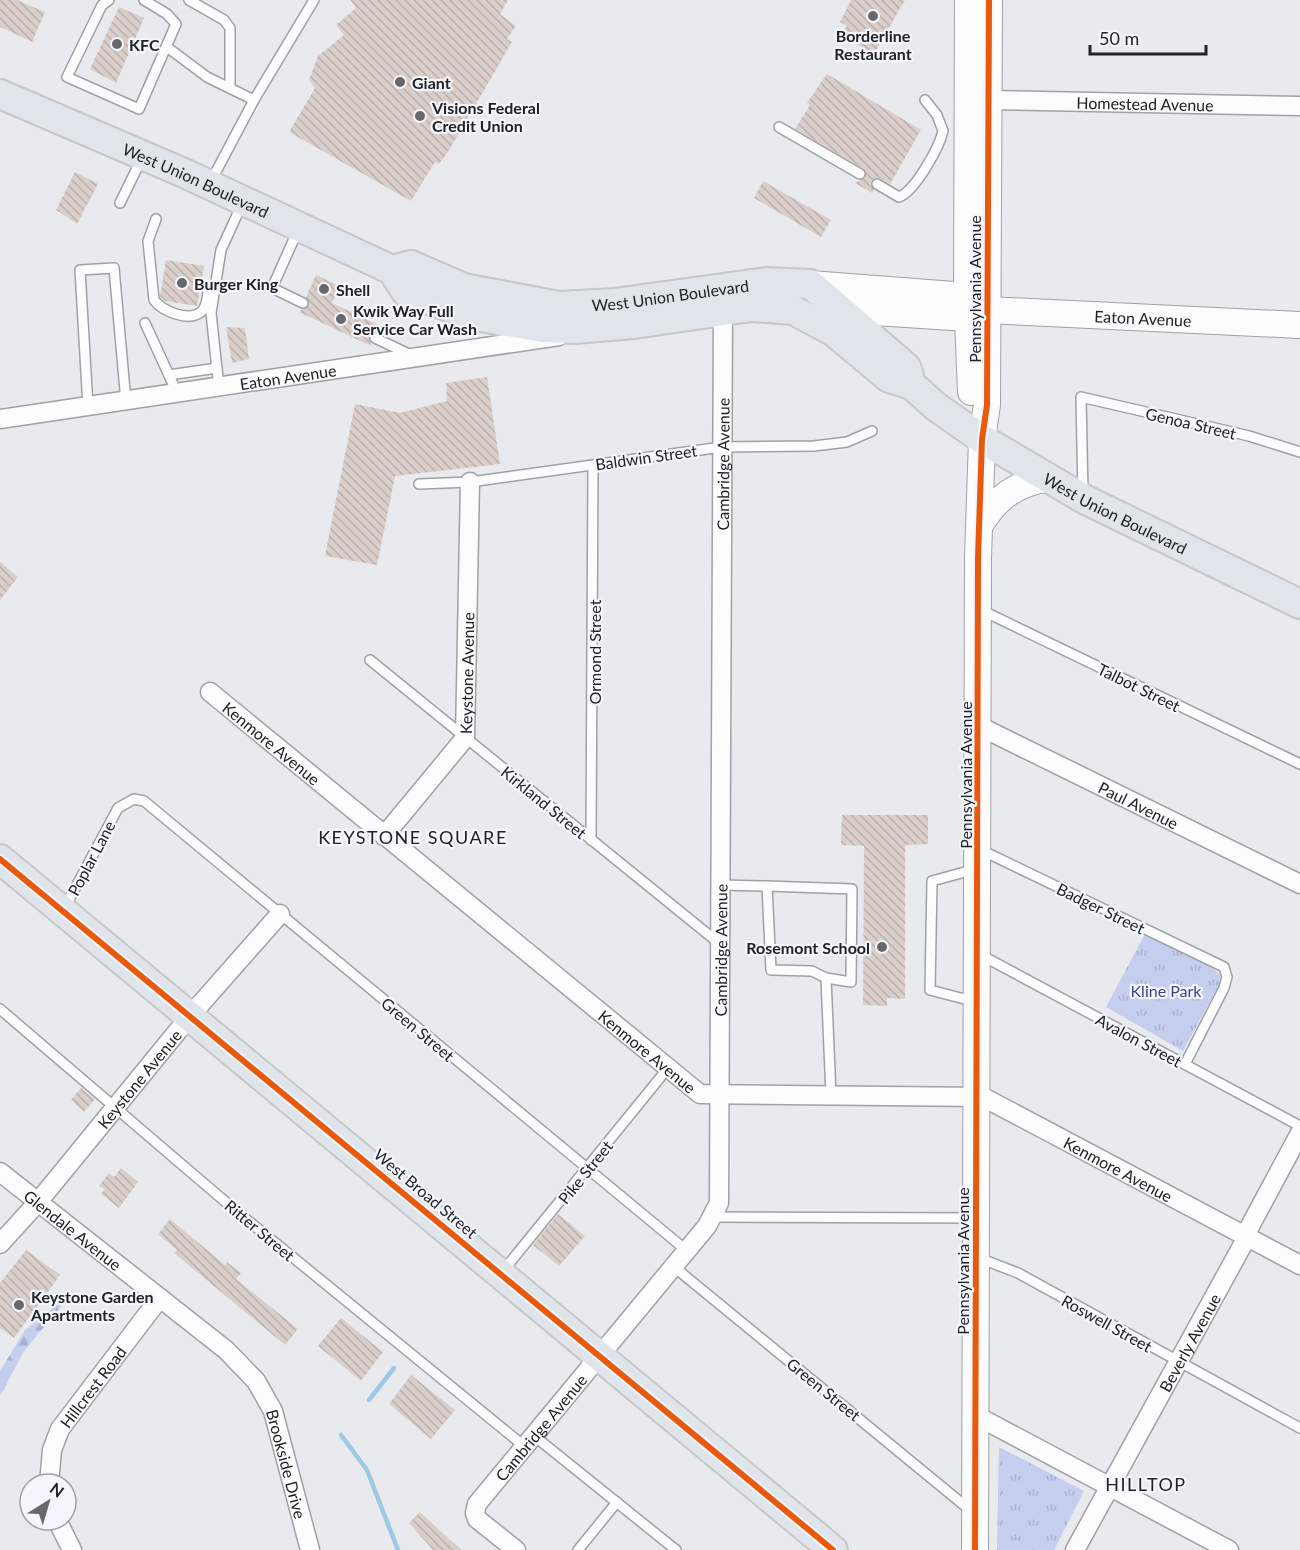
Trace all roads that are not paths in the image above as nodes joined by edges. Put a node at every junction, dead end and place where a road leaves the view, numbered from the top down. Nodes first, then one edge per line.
1 (144, 0) edge
2 (189, 0) edge
3 (314, 0) edge
4 (968, 0) edge
5 (989, 0) edge
6 (104, 2) edge
7 (167, 47) junction
8 (230, 88) junction
9 (0, 94) edge
10 (254, 100) junction
11 (925, 100) dead end
12 (989, 100) junction
13 (1300, 106) edge
14 (779, 127) dead end
15 (143, 155) junction
16 (860, 174) dead end
17 (878, 184) dead end
18 (209, 185) junction
19 (244, 201) junction
20 (120, 202) dead end
21 (156, 219) dead end
22 (299, 228) junction
23 (220, 259) junction
24 (392, 270) junction
25 (810, 284) junction
26 (303, 303) dead end
27 (841, 308) junction
28 (974, 308) junction
29 (723, 310) junction
30 (793, 310) junction
31 (146, 323) dead end
32 (1300, 325) edge
33 (575, 329) junction
34 (375, 338) dead end
35 (415, 357) junction
36 (217, 368) junction
37 (169, 375) junction
38 (912, 385) junction
39 (219, 388) junction
40 (174, 394) junction
41 (126, 402) junction
42 (88, 407) junction
43 (0, 419) edge
44 (872, 431) dead end
45 (982, 439) junction
46 (722, 447) junction
47 (1300, 452) edge
48 (593, 465) junction
49 (1048, 478) junction
50 (470, 482) junction
51 (419, 484) dead end
52 (1084, 499) junction
53 (980, 525) junction
54 (1300, 604) edge
55 (979, 609) junction
56 (370, 660) dead end
57 (210, 692) dead end
58 (979, 726) junction
59 (465, 738) junction
60 (1300, 764) edge
61 (151, 806) joint
62 (384, 836) junction
63 (591, 840) junction
64 (0, 859) edge
65 (978, 859) junction
66 (1300, 884) edge
67 (719, 885) junction
68 (767, 886) junction
69 (63, 911) junction
70 (280, 914) junction
71 (720, 944) junction
72 (978, 953) junction
73 (826, 978) junction
74 (977, 1002) junction
75 (0, 1009) edge
76 (190, 1016) junction
77 (1185, 1064) junction
78 (668, 1068) junction
79 (719, 1094) junction
80 (831, 1095) junction
81 (976, 1096) junction
82 (117, 1106) junction
83 (1300, 1126) edge
84 (1300, 1132) edge
85 (587, 1171) junction
86 (0, 1172) edge
87 (38, 1202) junction
88 (713, 1217) junction
89 (976, 1218) junction
90 (1247, 1237) junction
91 (0, 1244) edge
92 (686, 1250) junction
93 (976, 1256) junction
94 (1300, 1265) edge
95 (673, 1266) junction
96 (501, 1273) junction
97 (159, 1299) junction
98 (598, 1356) junction
99 (1178, 1362) junction
100 (256, 1381) joint
101 (975, 1415) junction
102 (1300, 1428) edge
103 (529, 1440) junction
104 (50, 1472) edge
105 (1110, 1485) junction
106 (617, 1502) junction
107 (975, 1514) junction
108 (63, 1532) edge
109 (72, 1550) edge
110 (310, 1550) edge
111 (516, 1550) edge
112 (578, 1550) edge
113 (676, 1550) edge
114 (833, 1550) edge
115 (975, 1550) edge
116 (1075, 1550) edge
117 (1229, 1550) edge

1 - 7 lane
2 - 8 lane
3 - 10 lane
4 - 28 street, Pennsylvania Avenue
5 - 12 street, Pennsylvania Avenue
6 - 7 lane
7 - 8 lane
8 - 10 lane
9 - 15 main road, West Union Boulevard
10 - 18 lane
11 - 17 lane
12 - 13 street, Homestead Avenue
12 - 28 street, Pennsylvania Avenue
14 - 16 lane
15 - 18 main road, West Union Boulevard
15 - 20 lane
18 - 19 main road, West Union Boulevard
19 - 22 main road, West Union Boulevard
19 - 23 lane
21 - 23 lane
22 - 24 main road, West Union Boulevard
22 - 26 lane
23 - 36 lane
24 - 25 main road, West Union Boulevard
24 - 33 main road, West Union Boulevard
25 - 27 main road, West Union Boulevard
25 - 28 street, Eaton Avenue
27 - 28 street, Eaton Avenue
27 - 30 street, Eaton Avenue
27 - 38 main road, West Union Boulevard
28 - 32 street, Eaton Avenue
28 - 45 street, Pennsylvania Avenue
29 - 30 main road, West Union Boulevard
29 - 33 main road, West Union Boulevard
29 - 46 street, Cambridge Avenue
30 - 38 main road, West Union Boulevard
31 - 37 lane
33 - 35 street, Eaton Avenue
34 - 35 lane
35 - 39 street, Eaton Avenue
36 - 37 lane
36 - 39 lane
37 - 40 lane
38 - 45 main road, West Union Boulevard
39 - 40 street, Eaton Avenue
40 - 41 street, Eaton Avenue
41 - 42 street, Eaton Avenue
41 - 42 lane
42 - 43 street, Eaton Avenue
44 - 46 lane, Baldwin Street
45 - 49 main road, West Union Boulevard
45 - 53 street, Pennsylvania Avenue
46 - 48 lane, Baldwin Street
46 - 67 street, Cambridge Avenue
47 - 52 lane, Genoa Street
48 - 50 lane, Baldwin Street
48 - 63 lane, Ormond Street
49 - 52 main road, West Union Boulevard
49 - 53 street
50 - 51 lane, Baldwin Street
50 - 59 street, Keystone Avenue
52 - 54 main road, West Union Boulevard
53 - 55 street, Pennsylvania Avenue
55 - 58 street, Pennsylvania Avenue
55 - 60 lane, Talbot Street
56 - 59 lane, Kirkland Street
57 - 62 street, Kenmore Avenue
58 - 65 street, Pennsylvania Avenue
58 - 66 street, Paul Avenue
59 - 62 street, Keystone Avenue
59 - 63 lane, Kirkland Street
61 - 69 lane, Poplar Lane
61 - 70 lane, Green Street
62 - 78 street, Kenmore Avenue
63 - 71 lane, Kirkland Street
64 - 69 main road, West Broad Street
65 - 72 street, Pennsylvania Avenue
65 - 74 lane
65 - 77 lane, Badger Street
67 - 68 lane
67 - 71 street, Cambridge Avenue
68 - 73 lane
68 - 73 lane
69 - 76 main road, West Broad Street
70 - 76 street, Keystone Avenue
70 - 85 lane, Green Street
71 - 79 street, Cambridge Avenue
72 - 74 street, Pennsylvania Avenue
72 - 77 lane, Avalon Street
73 - 80 lane
74 - 81 street, Pennsylvania Avenue
75 - 82 lane, Ritter Street
76 - 82 street, Keystone Avenue
76 - 96 main road, West Broad Street
77 - 83 lane, Avalon Street
78 - 79 street, Kenmore Avenue
78 - 85 lane, Pike Street
79 - 80 street, Kenmore Avenue
79 - 88 street, Cambridge Avenue
80 - 81 street, Kenmore Avenue
81 - 89 street, Pennsylvania Avenue
81 - 90 street, Kenmore Avenue
82 - 87 street, Keystone Avenue
82 - 103 lane, Ritter Street
84 - 90 street, Beverly Avenue
85 - 92 lane, Green Street
85 - 96 lane, Pike Street
86 - 87 street, Glendale Avenue
87 - 91 street, Keystone Avenue
87 - 97 street, Glendale Avenue
88 - 89 lane
88 - 92 street, Cambridge Avenue
89 - 93 street, Pennsylvania Avenue
90 - 94 street, Kenmore Avenue
90 - 99 street, Beverly Avenue
92 - 95 street, Cambridge Avenue
93 - 99 lane, Roswell Street
93 - 101 street, Pennsylvania Avenue
95 - 98 street, Cambridge Avenue
95 - 107 lane, Green Street
96 - 98 main road, West Broad Street
97 - 100 street, Glendale Avenue
97 - 104 street, Hillcrest Road
98 - 103 street, Cambridge Avenue
98 - 114 main road, West Broad Street
99 - 102 lane, Roswell Street
99 - 105 street, Beverly Avenue
100 - 110 street, Brookside Drive
101 - 105 street
101 - 107 street, Pennsylvania Avenue
103 - 106 lane, Ritter Street
103 - 111 street, Cambridge Avenue
105 - 116 street, Beverly Avenue
105 - 117 street
106 - 112 lane
106 - 113 lane, Ritter Street
107 - 115 street, Pennsylvania Avenue
108 - 109 street

